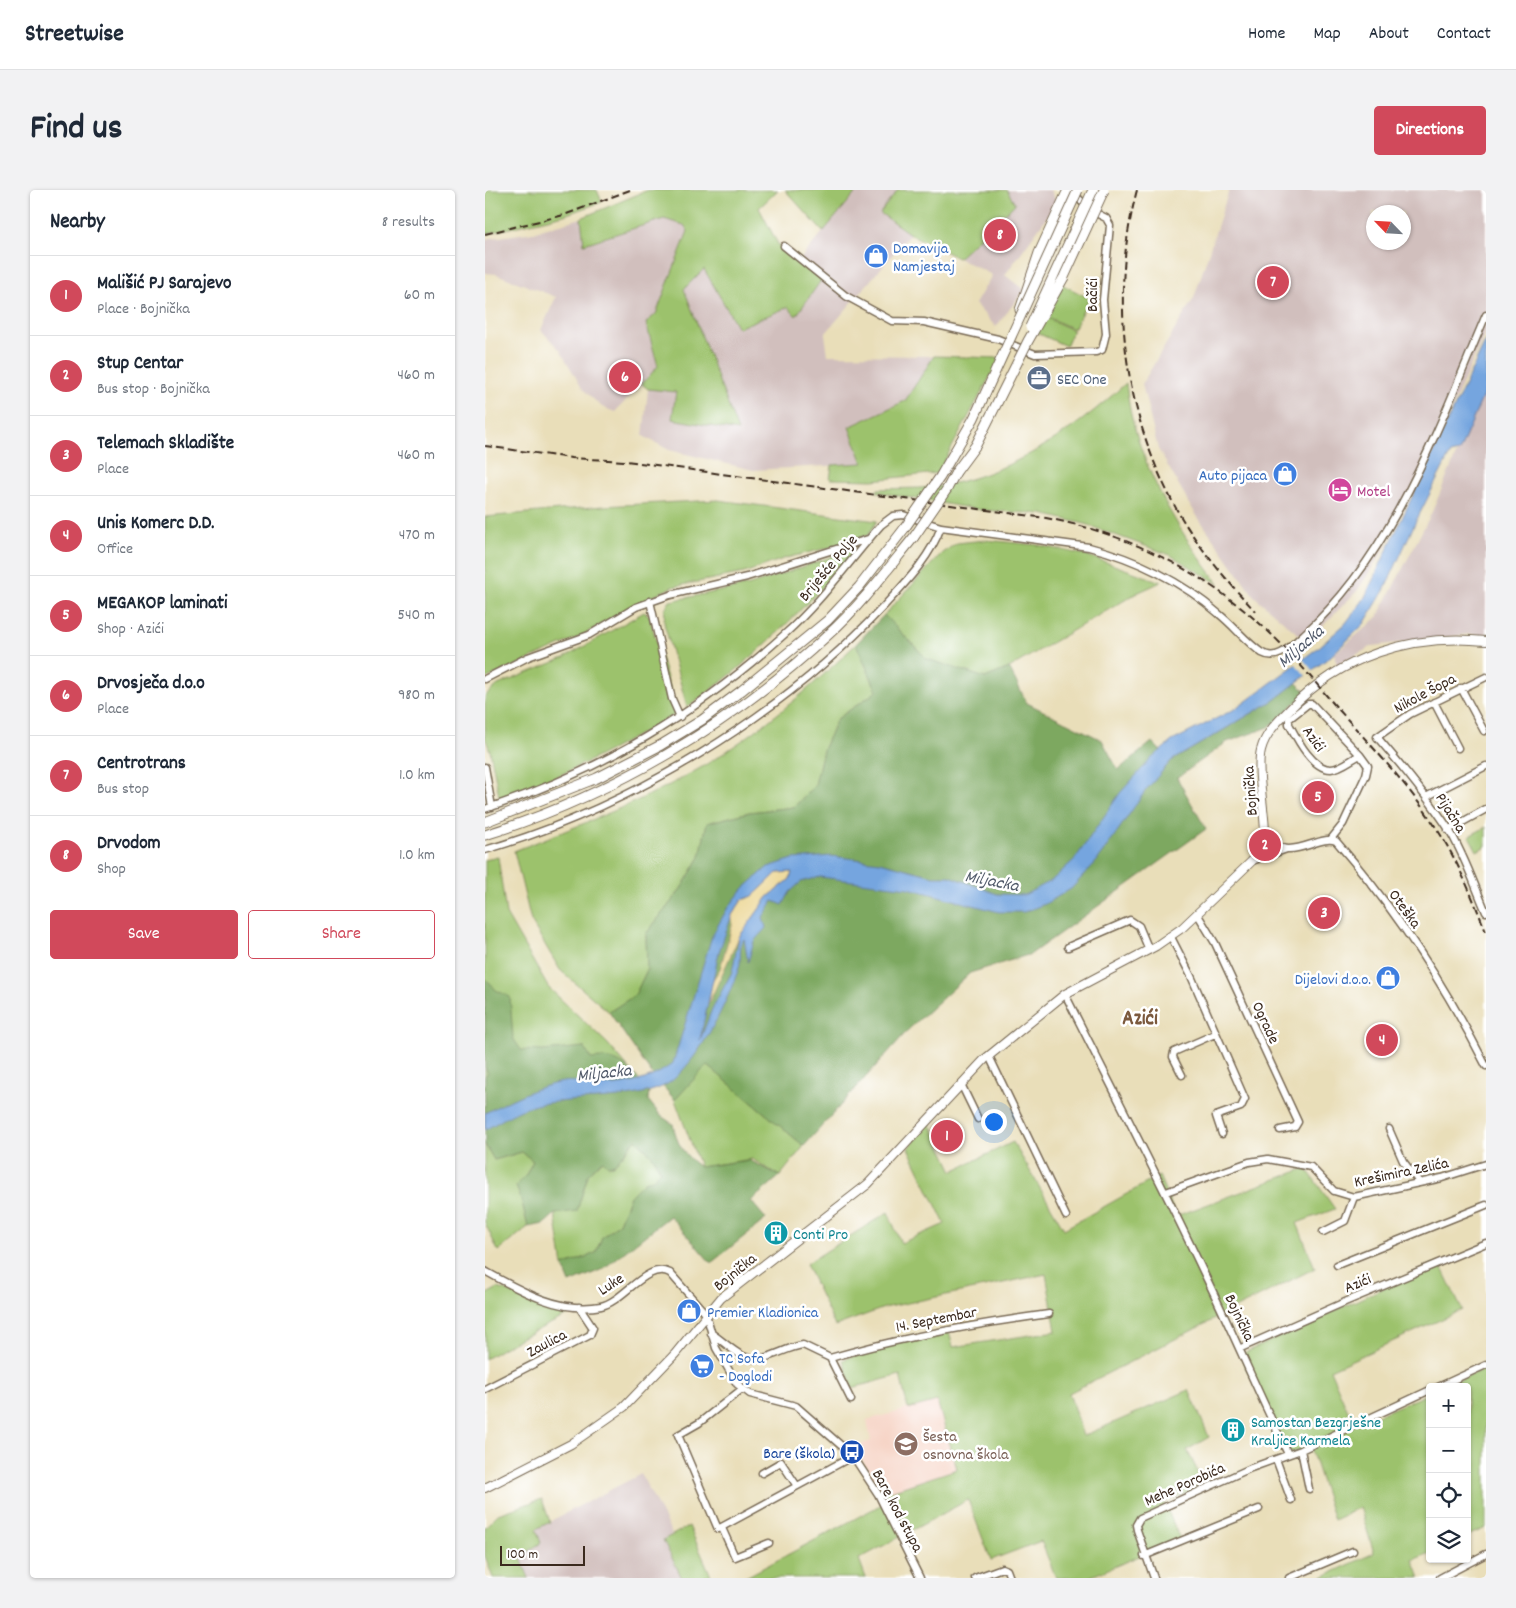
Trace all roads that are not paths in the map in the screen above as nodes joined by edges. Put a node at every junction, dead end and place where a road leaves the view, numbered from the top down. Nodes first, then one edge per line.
1 (1068, 190) edge
2 (1072, 190) edge
3 (1079, 190) edge
4 (1093, 190) edge
5 (1104, 190) edge
6 (784, 246) dead end
7 (1486, 315) edge
8 (1013, 334) junction
9 (956, 472) junction
10 (941, 527) junction
11 (869, 539) junction
12 (651, 602) junction
13 (1486, 641) edge
14 (1486, 676) edge
15 (485, 679) edge
16 (1461, 688) junction
17 (1434, 702) junction
18 (680, 717) junction
19 (1484, 731) dead end
20 (1377, 736) joint
21 (1458, 748) dead end
22 (1360, 755) junction
23 (1486, 766) edge
24 (485, 767) edge
25 (1426, 797) junction
26 (488, 808) edge
27 (1486, 809) edge
28 (485, 822) edge
29 (1265, 830) junction
30 (1448, 830) junction
31 (485, 835) edge
32 (1331, 839) junction
33 (1287, 849) junction
34 (485, 850) edge
35 (1253, 861) junction
36 (1486, 912) edge
37 (1198, 915) junction
38 (1171, 937) junction
39 (1068, 947) dead end
40 (1149, 950) junction
41 (1065, 994) junction
42 (1215, 1034) junction
43 (989, 1056) junction
44 (1486, 1066) edge
45 (1182, 1075) dead end
46 (961, 1084) junction
47 (978, 1119) dead end
48 (1389, 1129) dead end
49 (1280, 1130) dead end
50 (1223, 1134) dead end
51 (1486, 1164) edge
52 (1419, 1182) junction
53 (1166, 1192) junction
54 (1354, 1197) junction
55 (1486, 1205) edge
56 (1066, 1216) dead end
57 (1323, 1232) dead end
58 (1486, 1243) edge
59 (1337, 1265) dead end
60 (485, 1271) edge
61 (579, 1307) junction
62 (705, 1314) junction
63 (1049, 1314) dead end
64 (711, 1333) junction
65 (1241, 1348) junction
66 (830, 1358) junction
67 (1486, 1364) edge
68 (1446, 1383) edge
69 (485, 1389) edge
70 (742, 1389) junction
71 (1426, 1392) edge
72 (851, 1400) dead end
73 (1301, 1450) junction
74 (1288, 1454) junction
75 (853, 1456) junction
76 (1276, 1459) junction
77 (762, 1473) dead end
78 (797, 1486) junction
79 (485, 1488) edge
80 (1309, 1489) dead end
81 (1291, 1500) dead end
82 (1259, 1508) dead end
83 (722, 1528) junction
84 (769, 1543) dead end
85 (1353, 1551) dead end
86 (1486, 1554) edge
87 (1144, 1556) junction
88 (920, 1578) edge
89 (975, 1578) edge
90 (1010, 1578) edge
91 (1154, 1578) edge
92 (1289, 1578) edge
93 (1440, 1578) edge

1 - 8 highway, bridge
2 - 6 street, Bačići
3 - 8 highway, bridge
4 - 9 highway, bridge
5 - 9 highway, bridge
7 - 10 street
8 - 28 highway, bridge
9 - 31 highway, bridge
10 - 11 street
10 - 34 street
11 - 12 street, Briješće Polje
11 - 18 street, Briješće Polje
12 - 15 street, Briješće Polje
12 - 18 street
13 - 29 main road, Bojnička
14 - 16 street, Nikole Šopa
16 - 17 street, Nikole Šopa
16 - 19 street
17 - 20 street, Nikole Šopa
17 - 21 street
18 - 26 street, Briješće Polje
20 - 25 street, Pijačna
22 - 22 street, Azići
22 - 32 street, Azići
23 - 25 street
24 - 26 street
25 - 30 street, Pijačna
27 - 30 street
29 - 33 street
29 - 35 main road, Bojnička
30 - 36 street, Pijačna
32 - 33 street
32 - 44 street, Oteška
33 - 35 street
35 - 37 main road, Bojnička
37 - 38 main road, Bojnička
37 - 49 street, Ograde
38 - 40 main road, Bojnička
38 - 42 street
39 - 40 street
40 - 41 main road, Bojnička
41 - 43 main road, Bojnička
41 - 53 street, Bojnička
42 - 45 street
42 - 50 street
43 - 46 main road, Bojnička
43 - 56 street
46 - 47 street
46 - 62 main road, Bojnička
48 - 52 street
51 - 52 street, Krešimira Zelića
52 - 54 street, Krešimira Zelića
53 - 54 street, Krešimira Zelića
53 - 65 street, Bojnička
54 - 57 street
55 - 59 street, Azići
58 - 65 street, Azići
60 - 61 street, Luke
61 - 62 street, Luke
61 - 69 street, Zaulica
62 - 64 street
62 - 79 main road, Bojnička
63 - 66 street, 14. Septembar
64 - 66 street
64 - 70 street
65 - 74 street, Bojnička
66 - 72 street
67 - 68 street
70 - 75 street, Bare kod stupa
70 - 83 street
71 - 73 street, Mehe Porobića
73 - 74 street, Mehe Porobića
73 - 80 street
74 - 76 street, Mehe Porobića
75 - 78 street, Bare kod stupa
75 - 88 street, Bare kod stupa
76 - 81 street
76 - 87 street, Mehe Porobića
77 - 78 street
78 - 83 street, Bare kod stupa
82 - 87 street
83 - 84 street
85 - 92 street
86 - 93 street
87 - 91 street, Mehe Porobića
89 - 90 street

